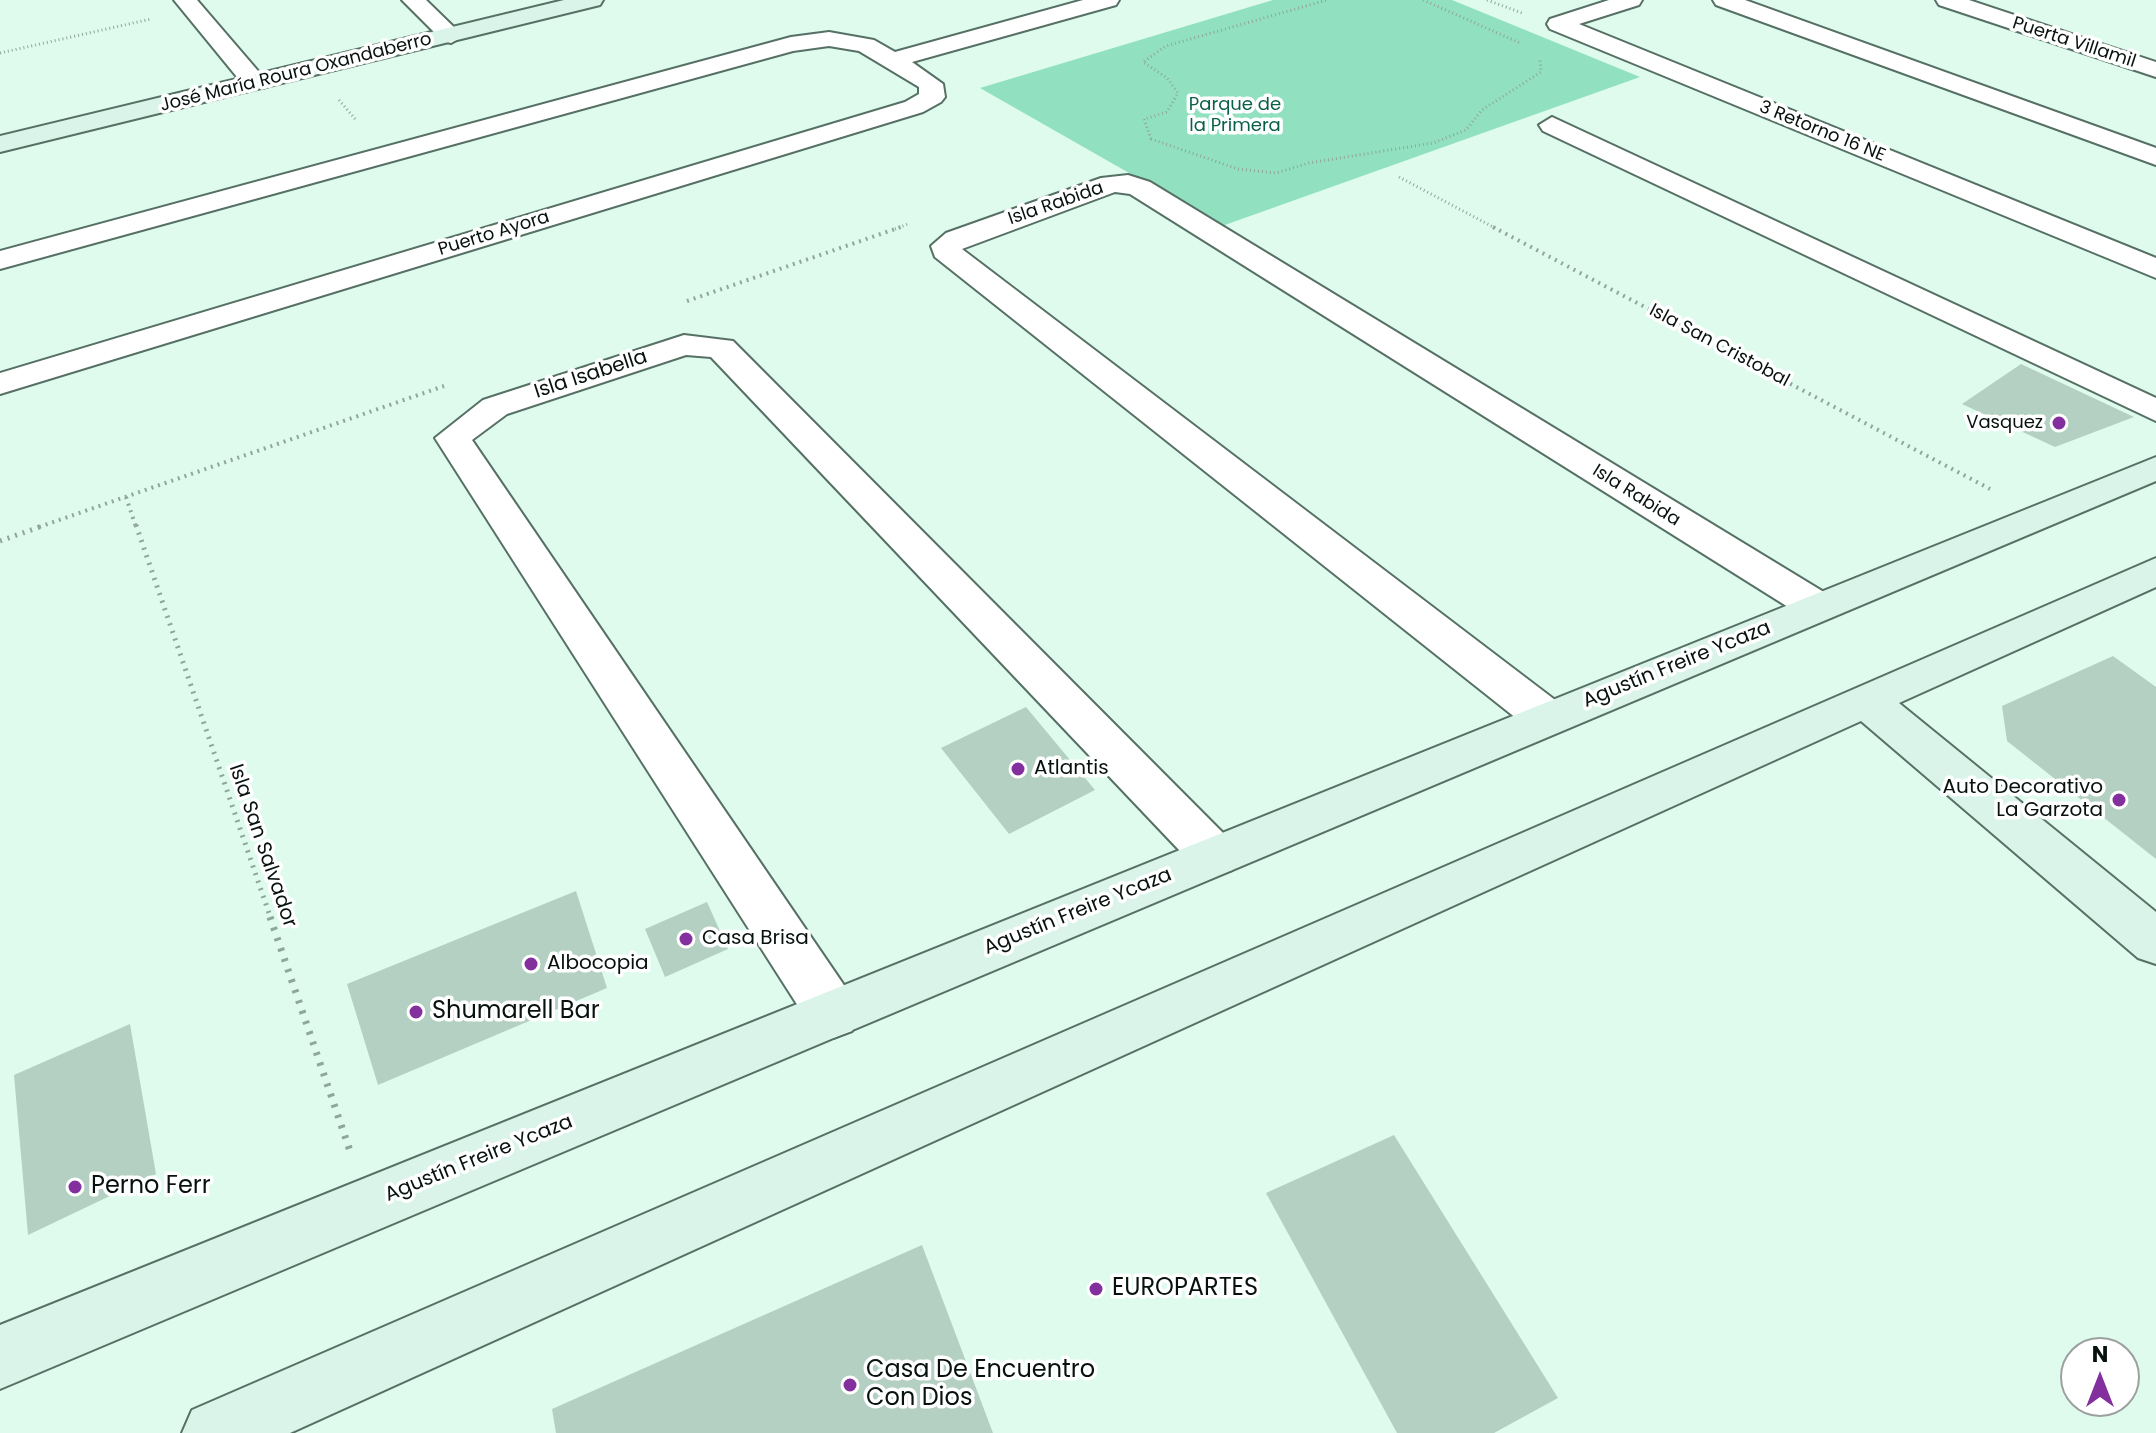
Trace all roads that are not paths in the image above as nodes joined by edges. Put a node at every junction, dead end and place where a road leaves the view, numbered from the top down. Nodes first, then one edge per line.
1 (413, 0) edge
2 (592, 0) edge
3 (1108, 0) edge
4 (1631, 0) edge
5 (1724, 0) edge
6 (1947, 0) edge
7 (188, 5) edge
8 (451, 36) junction
9 (894, 60) junction
10 (2156, 70) edge
11 (255, 83) junction
12 (1552, 125) dead end
13 (0, 144) edge
14 (2156, 157) edge
15 (0, 260) edge
16 (2156, 269) edge
17 (0, 384) edge
18 (2156, 411) edge
19 (2156, 468) edge
20 (2156, 571) edge
21 (1818, 607) junction
22 (1865, 700) junction
23 (1547, 718) junction
24 (1215, 856) junction
25 (2156, 942) edge
26 (833, 1014) junction
27 (0, 1357) edge
28 (215, 1433) edge

1 - 8 street
2 - 8 main road, José María Roura Oxandaberro
3 - 9 street
4 - 16 street, 3 Retorno 16 NE
5 - 14 street
6 - 10 street, Puerta Villamil
7 - 11 street
8 - 11 main road, José María Roura Oxandaberro
9 - 15 street, Puerto Ayora
9 - 17 street, Puerto Ayora
11 - 13 main road, José María Roura Oxandaberro
12 - 18 street
19 - 21 main road, Agustín Freire Ycaza
20 - 22 main road
21 - 23 main road, Agustín Freire Ycaza
21 - 23 street, Isla Rabida
22 - 25 main road
22 - 28 main road
23 - 24 main road, Agustín Freire Ycaza
24 - 26 main road, Agustín Freire Ycaza
24 - 26 street, Isla Isabella
26 - 27 main road, Agustín Freire Ycaza

